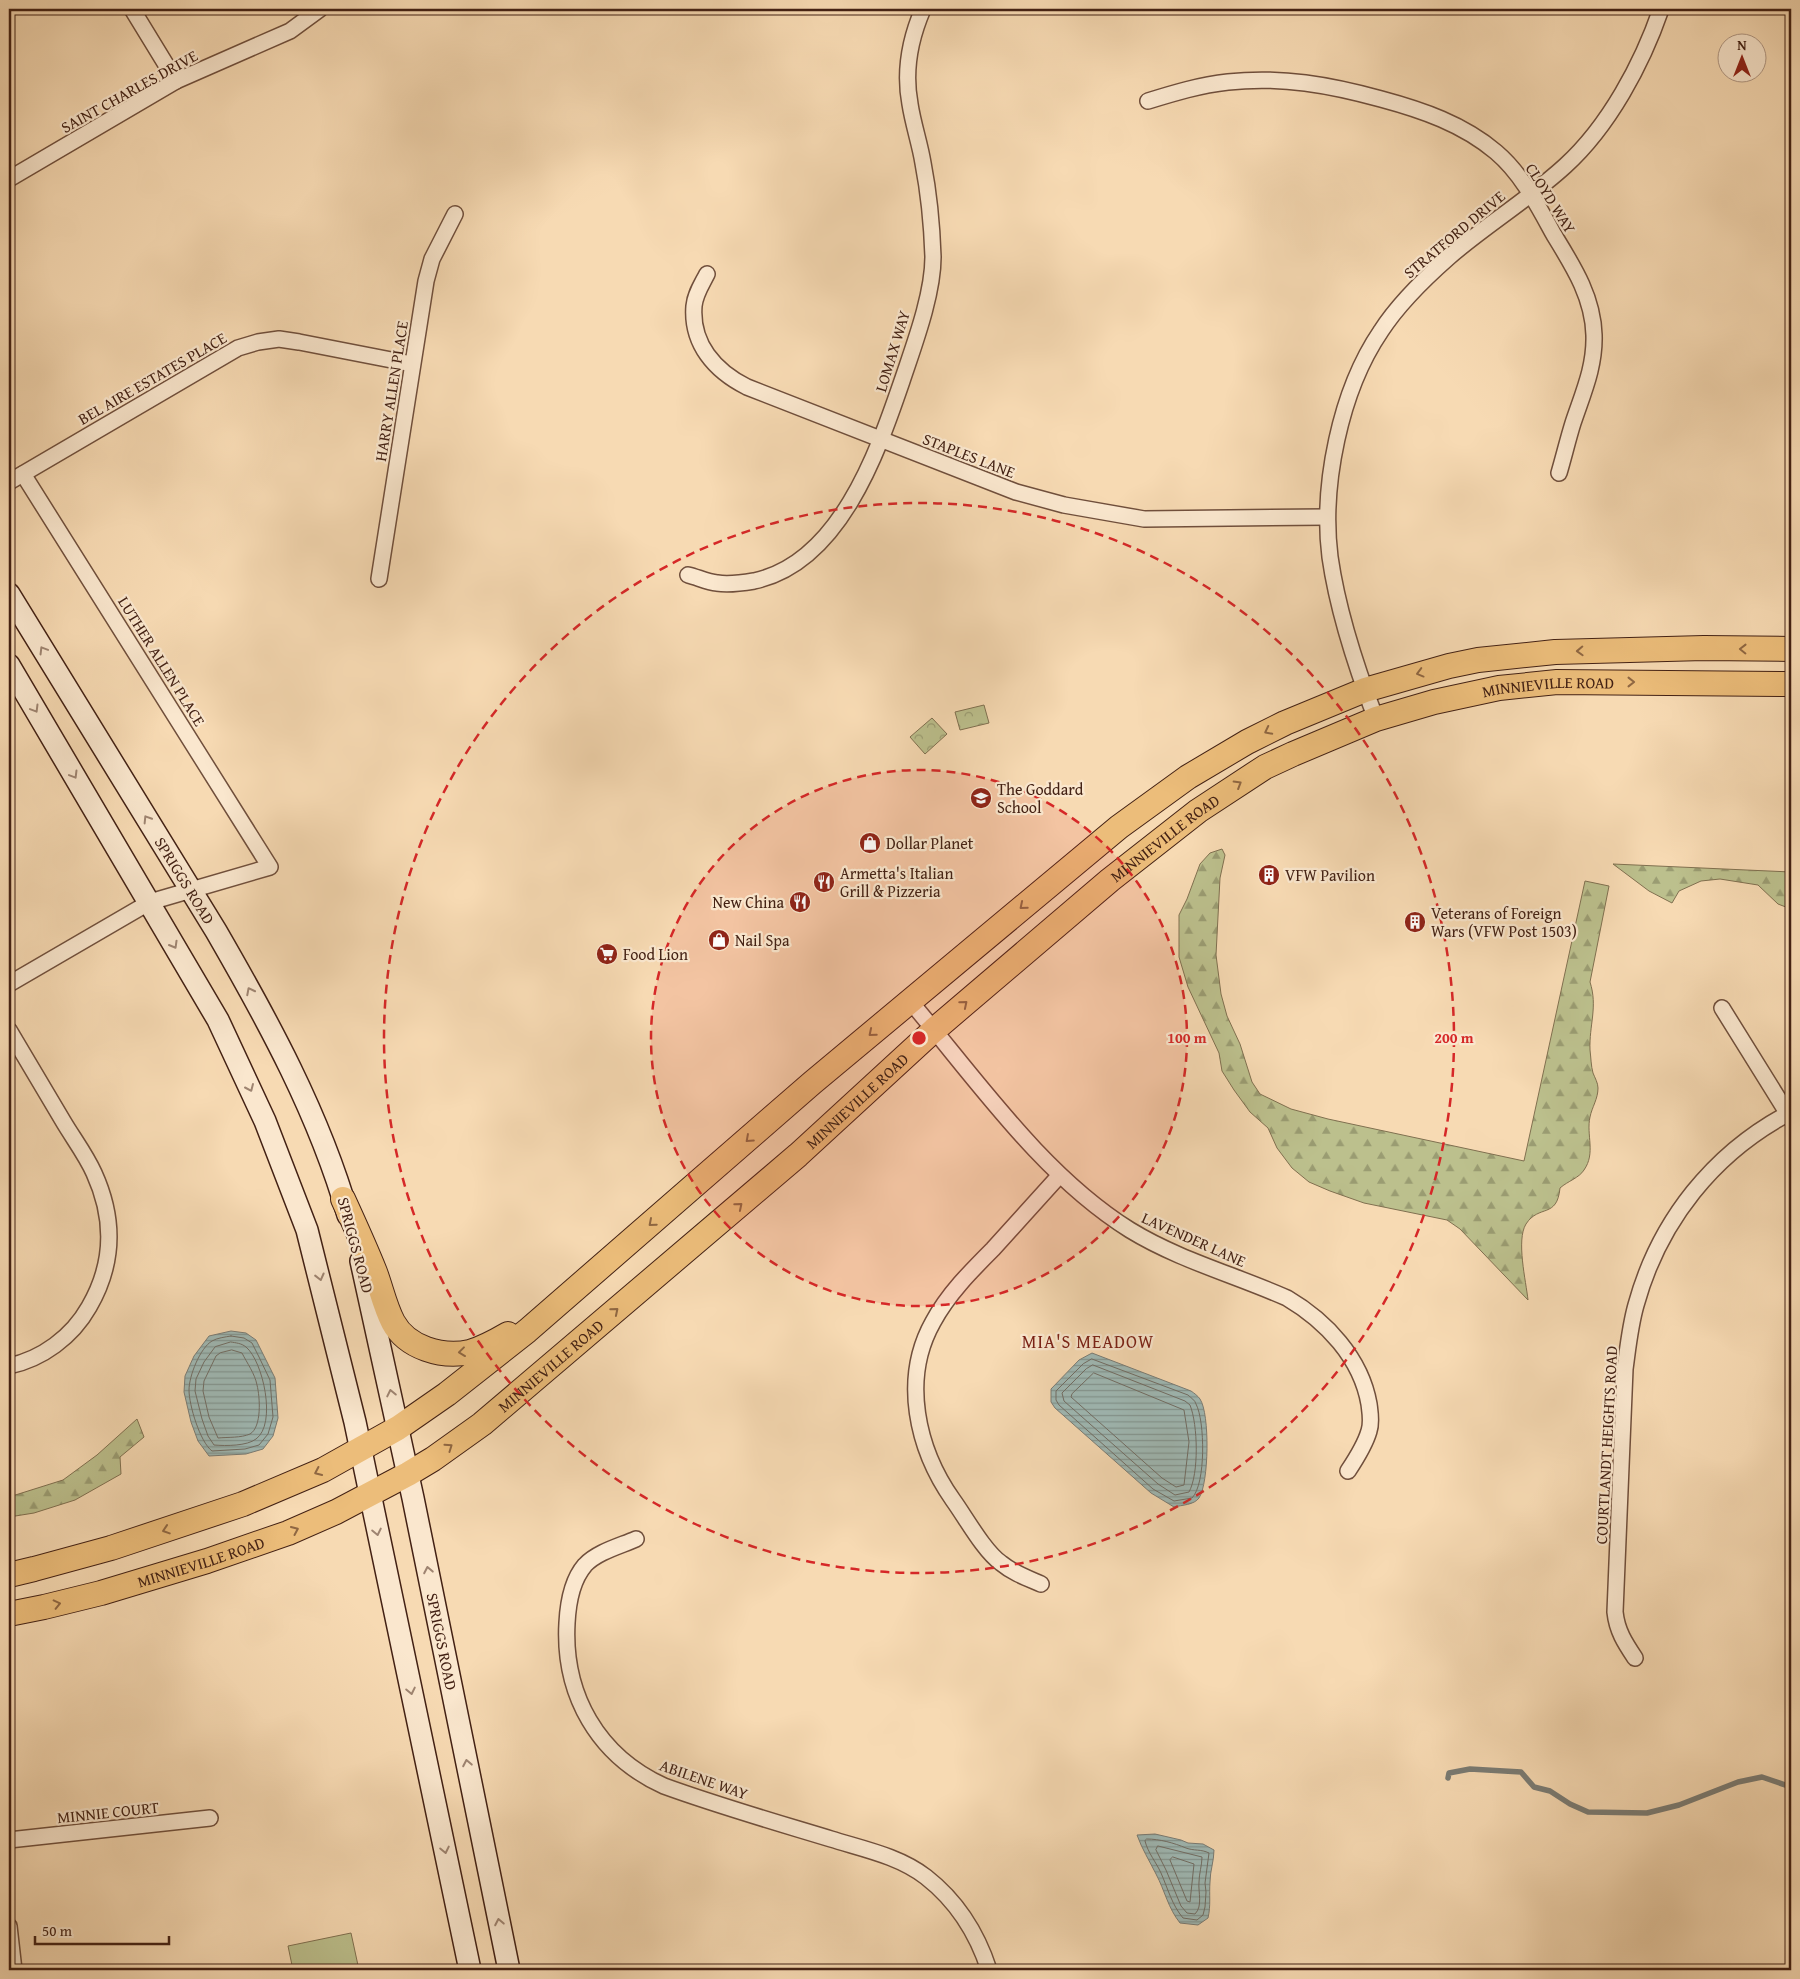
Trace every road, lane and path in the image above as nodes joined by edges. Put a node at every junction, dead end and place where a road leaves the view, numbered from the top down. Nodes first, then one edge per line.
1 (132, 9) edge
2 (320, 9) edge
3 (923, 9) edge
4 (1661, 9) edge
5 (176, 81) junction
6 (1148, 101) dead end
7 (9, 179) edge
8 (1530, 193) junction
9 (455, 214) dead end
10 (707, 274) dead end
11 (412, 364) junction
12 (880, 440) junction
13 (1559, 473) dead end
14 (23, 474) junction
15 (9, 482) edge
16 (1327, 517) junction
17 (688, 575) dead end
18 (379, 579) dead end
19 (9, 594) edge
20 (1791, 649) edge
21 (9, 665) edge
22 (1791, 684) edge
23 (1365, 690) junction
24 (1376, 719) junction
25 (191, 891) junction
26 (150, 902) junction
27 (9, 984) edge
28 (910, 1001) junction
29 (1722, 1008) dead end
30 (9, 1030) edge
31 (934, 1030) junction
32 (1790, 1115) edge
33 (1059, 1176) junction
34 (343, 1199) junction
35 (580, 1285) junction
36 (9, 1366) edge
37 (398, 1428) junction
38 (361, 1450) junction
39 (1348, 1471) dead end
40 (408, 1474) junction
41 (370, 1494) junction
42 (636, 1539) dead end
43 (9, 1575) edge
44 (1041, 1584) dead end
45 (9, 1614) edge
46 (1635, 1658) dead end
47 (210, 1818) dead end
48 (9, 1840) edge
49 (9, 1926) edge
50 (14, 1970) edge
51 (470, 1970) edge
52 (509, 1970) edge
53 (989, 1970) edge

1 - 5 street
2 - 5 street, SAINT CHARLES DRIVE
3 - 12 street, LOMAX WAY
4 - 8 street, STRATFORD DRIVE
5 - 7 street, SAINT CHARLES DRIVE
6 - 8 street, CLOYD WAY
8 - 13 street, CLOYD WAY
8 - 16 street, STRATFORD DRIVE
9 - 11 street, HARRY ALLEN PLACE
10 - 12 street, STAPLES LANE
11 - 14 street, BEL AIRE ESTATES PLACE
11 - 18 street, HARRY ALLEN PLACE
12 - 16 street, STAPLES LANE
12 - 17 street, LOMAX WAY
14 - 15 street, BEL AIRE ESTATES PLACE
14 - 25 street, LUTHER ALLEN PLACE
16 - 23 street, STRATFORD DRIVE
25 -> 19 main road, SPRIGGS ROAD
20 -> 23 main road, MINNIEVILLE ROAD
21 -> 26 main road
24 -> 22 main road, MINNIEVILLE ROAD
23 - 24 street, STRATFORD DRIVE
23 -> 28 main road, MINNIEVILLE ROAD
31 -> 24 main road, MINNIEVILLE ROAD
25 - 26 street
34 -> 25 main road, SPRIGGS ROAD
26 - 27 street
26 -> 38 main road
28 - 31 street, LAVENDER LANE
28 -> 35 main road, MINNIEVILLE ROAD
29 - 32 street
30 - 36 street
31 - 33 street, LAVENDER LANE
40 -> 31 main road, MINNIEVILLE ROAD
32 - 46 street, COURTLANDT HEIGHTS ROAD
33 - 39 street, LAVENDER LANE
33 - 44 street
35 -> 34 main road
37 -> 34 main road, SPRIGGS ROAD
35 - 37 main road, MINNIEVILLE ROAD
37 - 38 main road, MINNIEVILLE ROAD
37 - 40 main road, SPRIGGS ROAD
38 - 41 main road
38 -> 43 main road, MINNIEVILLE ROAD
40 - 41 main road, MINNIEVILLE ROAD
52 -> 40 main road, SPRIGGS ROAD
45 -> 41 main road, MINNIEVILLE ROAD
41 -> 51 main road
42 - 53 street, ABILENE WAY
47 - 48 street, MINNIE COURT
49 - 50 street

